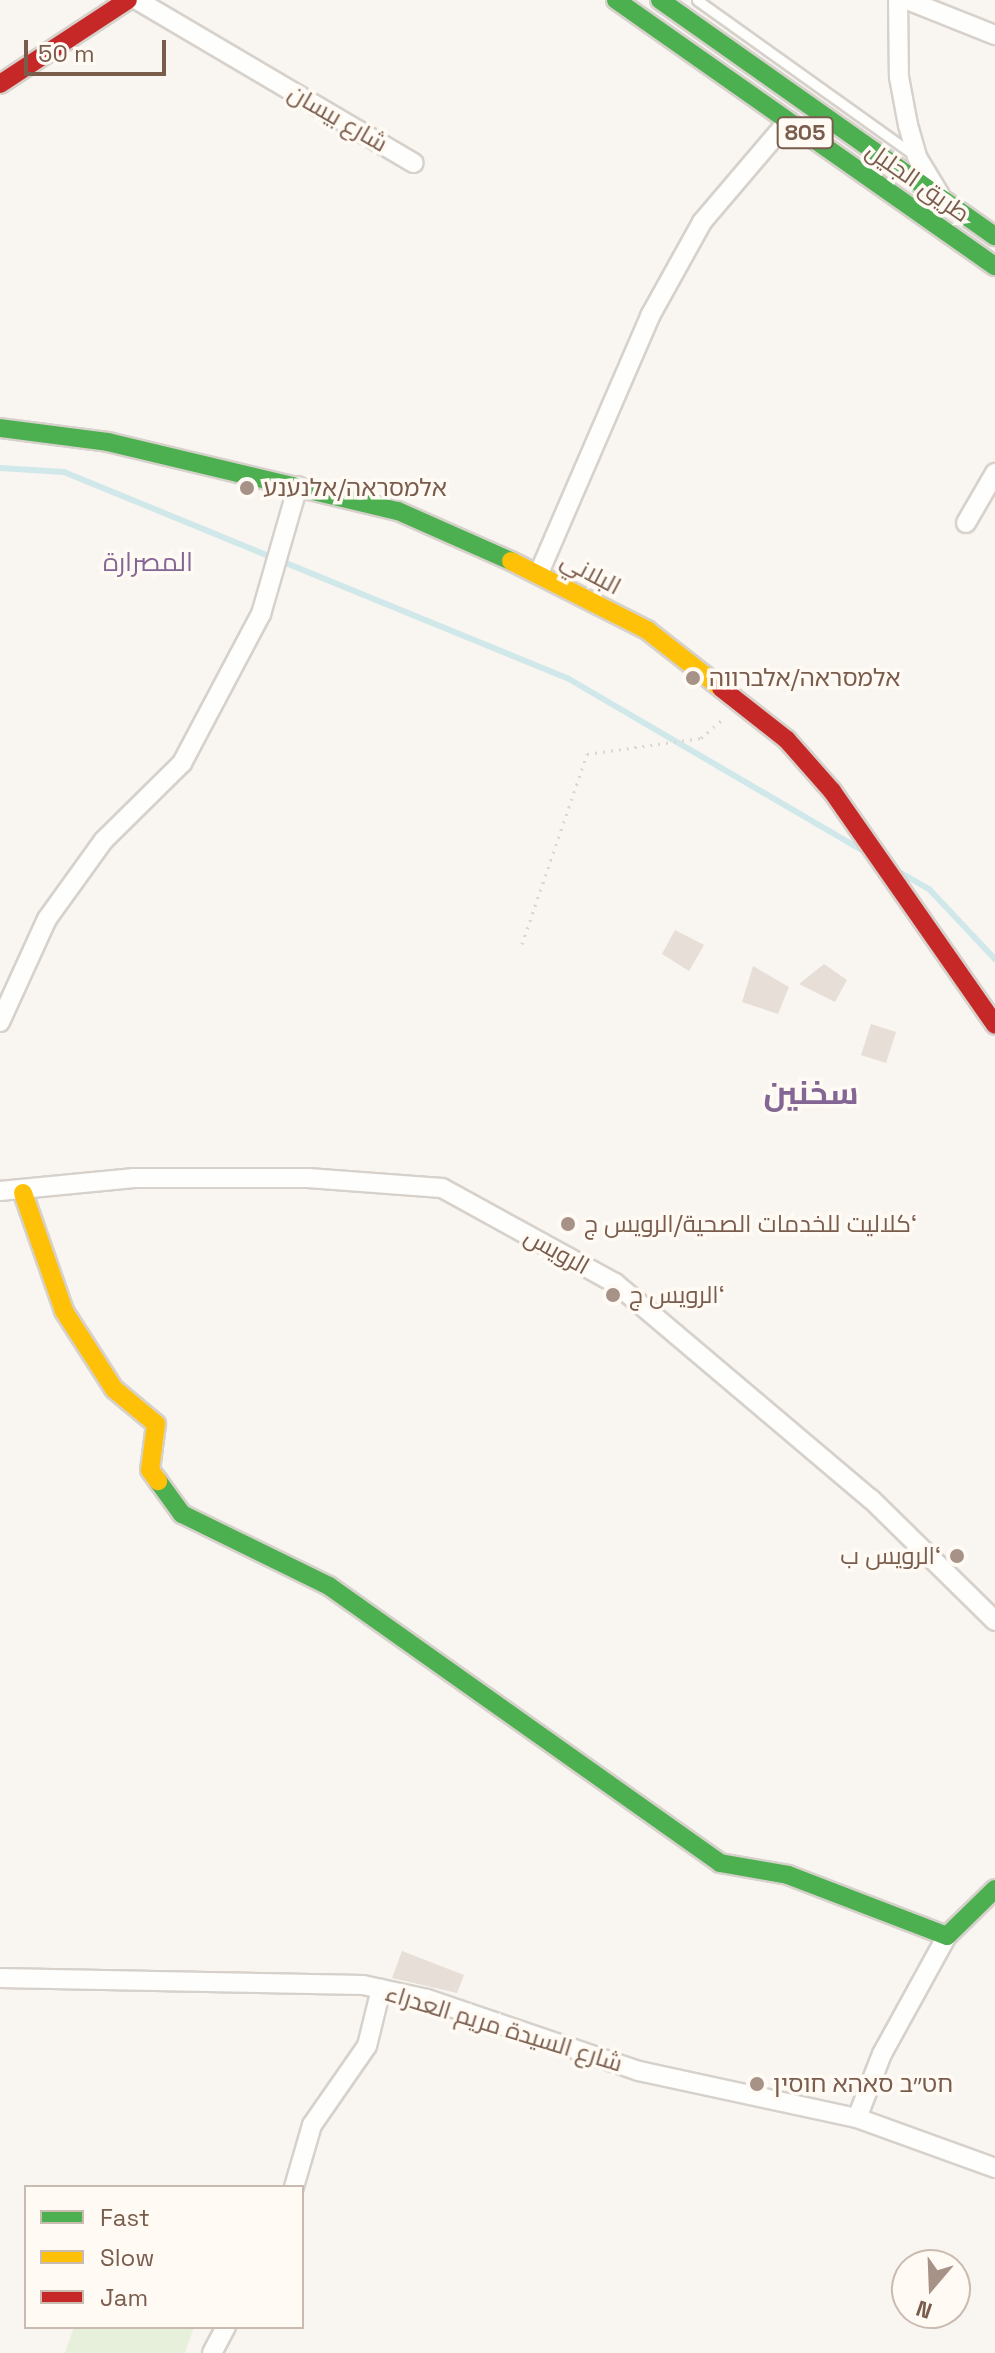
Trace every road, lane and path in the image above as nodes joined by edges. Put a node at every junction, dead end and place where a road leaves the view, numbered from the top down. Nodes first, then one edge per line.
1 (128, 0) edge
2 (137, 0) edge
3 (616, 0) edge
4 (660, 0) edge
5 (697, 0) edge
6 (898, 0) edge
7 (907, 0) edge
8 (995, 35) edge
9 (0, 84) edge
10 (788, 121) junction
11 (917, 157) junction
12 (414, 163) dead end
13 (941, 197) junction
14 (995, 236) edge
15 (995, 266) edge
16 (0, 428) edge
17 (995, 473) edge
18 (298, 486) junction
19 (966, 523) dead end
20 (539, 573) junction
21 (743, 701) junction
22 (522, 944) dead end
23 (992, 1012) edge
24 (0, 1022) edge
25 (0, 1191) edge
26 (23, 1193) junction
27 (995, 1621) edge
28 (995, 1889) edge
29 (947, 1936) junction
30 (0, 1978) edge
31 (381, 1989) junction
32 (857, 2118) junction
33 (995, 2168) edge
34 (295, 2185) edge
35 (225, 2329) edge
36 (212, 2353) edge

1 - 9 street
2 - 12 street, شارع بيسان
3 - 10 street, طريق الجليل / 805
4 - 13 street, طريق الجليل / 805
5 - 11 lane
6 - 11 street
7 - 8 street
10 - 15 street, طريق الجليل / 805
10 - 20 street
11 - 13 street
13 - 14 street, طريق الجليل / 805
16 - 18 street, البلاني
17 - 19 street
18 - 20 street, البلاني
18 - 24 street
20 - 21 street, البلاني
21 - 22 path
21 - 23 street, البلاني
25 - 26 street, الرويس
26 - 27 street, الرويس
26 - 29 street
28 - 29 street
29 - 32 street
30 - 31 street, شارع السيدة مريم العدراء
31 - 32 street, شارع السيدة مريم العدراء
31 - 34 street
32 - 33 street, شارع السيدة مريم العدراء
35 - 36 street

